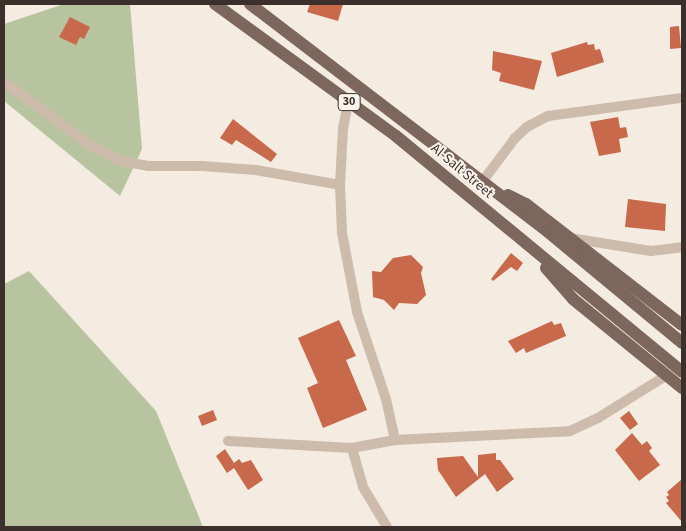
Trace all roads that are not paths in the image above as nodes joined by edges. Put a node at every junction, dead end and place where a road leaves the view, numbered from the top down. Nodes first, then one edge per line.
1 (215, 4) edge
2 (250, 4) edge
3 (4, 82) edge
4 (682, 98) edge
5 (348, 101) junction
6 (482, 182) junction
7 (340, 186) junction
8 (495, 192) junction
9 (570, 238) junction
10 (529, 247) junction
11 (682, 247) edge
12 (682, 325) edge
13 (682, 344) edge
14 (682, 372) edge
15 (667, 375) junction
16 (682, 388) edge
17 (395, 440) junction
18 (228, 441) dead end
19 (352, 448) junction
20 (386, 527) edge

1 - 5 main road, Al-Salt Street / 30
2 - 6 main road, Al-Salt Street / 30
3 - 7 street
4 - 6 street
5 - 7 street
5 - 10 main road, Al-Salt Street / 30
6 - 8 main road, Al-Salt Street / 30
7 - 17 street
8 - 9 main road
8 - 13 main road, Al-Salt Street / 30
9 - 11 street
9 - 12 main road
10 - 14 main road, Al-Salt Street / 30
10 - 15 main road
15 - 16 main road
15 - 17 street
17 - 19 street
18 - 19 street
19 - 20 street

